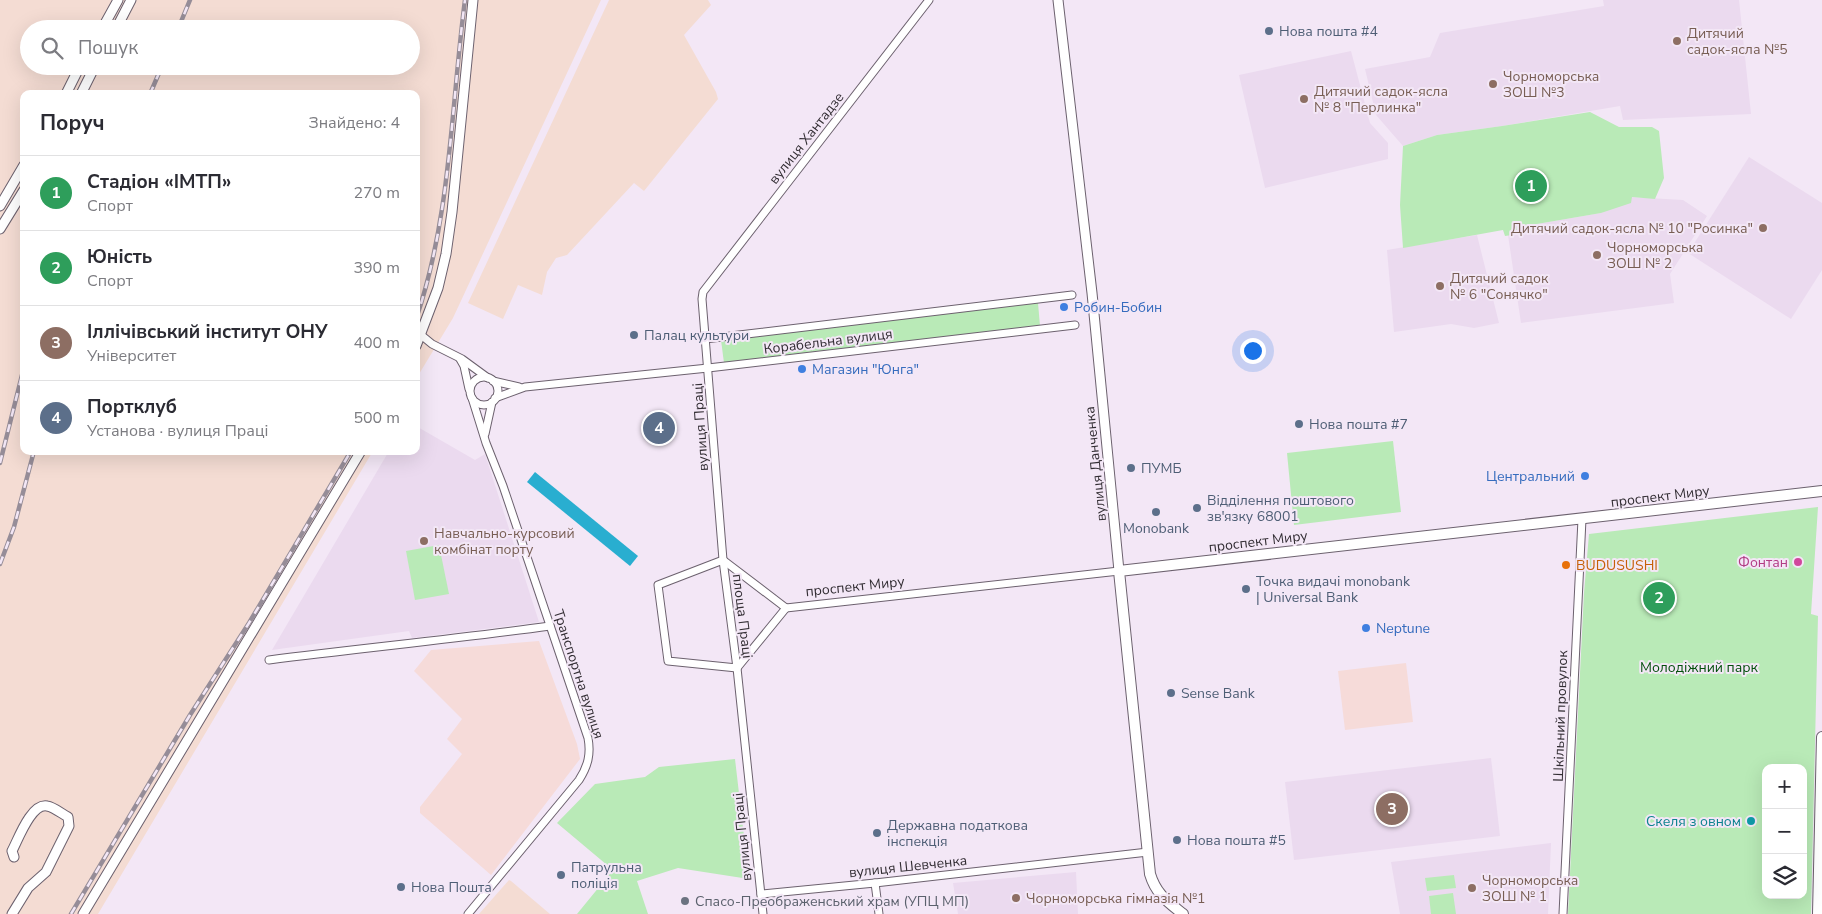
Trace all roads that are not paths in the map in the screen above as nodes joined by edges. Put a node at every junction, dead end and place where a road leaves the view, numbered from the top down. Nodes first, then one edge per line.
1 (118, 0) edge
2 (131, 0) edge
3 (473, 0) edge
4 (929, 0) edge
5 (1058, 0) edge
6 (107, 20) edge
7 (121, 20) edge
8 (76, 75) edge
9 (90, 75) edge
10 (68, 90) edge
11 (83, 90) edge
12 (20, 172) edge
13 (20, 196) edge
14 (0, 206) edge
15 (0, 229) edge
16 (703, 292) joint
17 (1072, 296) dead end
18 (1075, 326) dead end
19 (420, 331) edge
20 (420, 334) edge
21 (706, 339) junction
22 (456, 356) junction
23 (708, 368) junction
24 (491, 380) junction
25 (525, 387) junction
26 (471, 396) junction
27 (494, 400) junction
28 (485, 439) junction
29 (359, 455) edge
30 (1822, 491) edge
31 (1582, 519) junction
32 (723, 560) junction
33 (1119, 571) junction
34 (786, 608) junction
35 (550, 626) junction
36 (268, 660) dead end
37 (737, 668) junction
38 (1822, 738) edge
39 (1148, 852) junction
40 (14, 857) dead end
41 (875, 883) junction
42 (761, 894) junction
43 (12, 914) edge
44 (83, 914) edge
45 (468, 914) edge
46 (763, 914) edge
47 (878, 914) edge
48 (1183, 914) edge
49 (1564, 914) edge
50 (1818, 914) edge

1 - 6 street
2 - 7 street
3 - 19 street
4 - 16 street, вулиця Хантадзе
5 - 33 street, вулиця Данченка
8 - 10 street
9 - 11 street
12 - 14 street
13 - 15 street
16 - 21 street, вулиця Праці
17 - 21 street, Корабельна вулиця
18 - 23 street, Корабельна вулиця
20 - 22 street
21 - 23 street, вулиця Праці
22 - 24 street
22 - 26 street, Транспортна вулиця
23 - 25 street, Корабельна вулиця
23 - 32 street, вулиця Праці
24 - 25 street
24 - 26 street
24 - 27 street
25 - 27 street
26 - 27 street
26 - 28 street, Транспортна вулиця
27 - 28 street, Транспортна вулиця
28 - 35 street, Транспортна вулиця
29 - 44 street
30 - 31 main road, проспект Миру
31 - 33 main road, проспект Миру
31 - 49 street, Шкільний провулок
32 - 34 street, площа Праці
32 - 37 street, площа Праці
32 - 37 street
33 - 34 street, проспект Миру
33 - 39 main road, вулиця Данченка
34 - 37 street, площа Праці
35 - 36 street
35 - 45 street, Транспортна вулиця
37 - 42 street, вулиця Праці
38 - 50 main road
39 - 41 street, вулиця Шевченка
39 - 48 main road, вулиця Данченка
40 - 43 street
41 - 42 street, вулиця Шевченка
41 - 47 street
42 - 46 street, вулиця Праці

